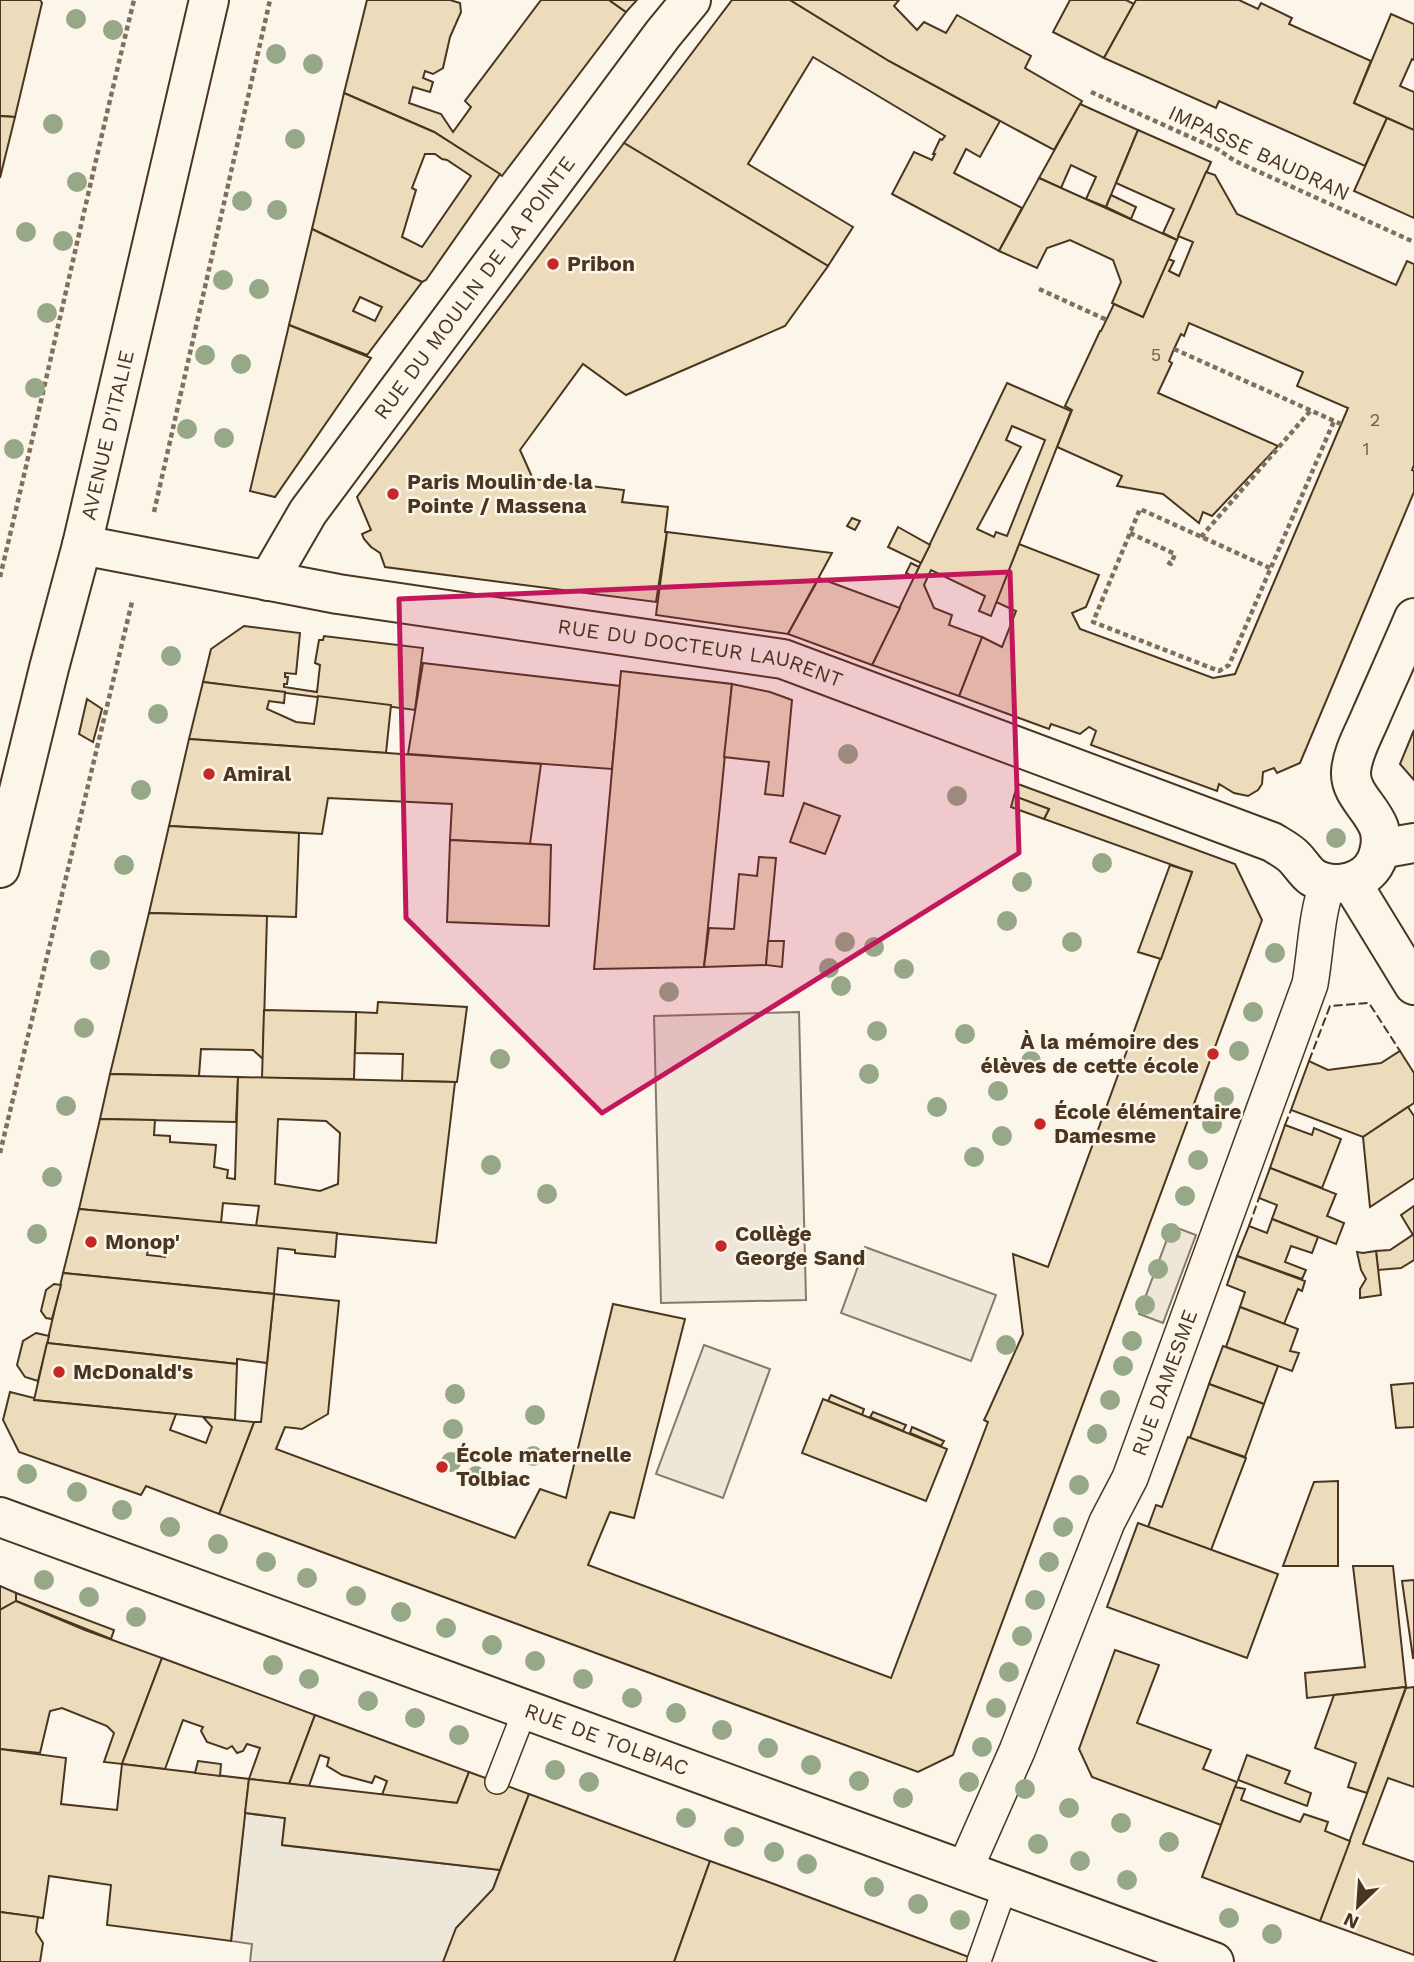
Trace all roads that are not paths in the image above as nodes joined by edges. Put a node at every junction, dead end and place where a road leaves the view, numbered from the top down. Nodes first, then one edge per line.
1 (209, 0) edge
2 (691, 0) edge
3 (82, 545) junction
4 (268, 581) junction
5 (1414, 618) edge
6 (1397, 846) edge
7 (0, 868) edge
8 (1340, 883) junction
9 (1414, 985) edge
10 (0, 1517) edge
11 (525, 1710) junction
12 (497, 1782) dead end
13 (964, 1871) junction
14 (1006, 1885) junction
15 (979, 1961) edge
16 (1214, 1962) edge

1 - 3 street, AVENUE D'ITALIE
2 - 4 street, RUE DU MOULIN DE LA POINTE
3 - 4 street, RUE DU DOCTEUR LAURENT
3 - 7 street, AVENUE D'ITALIE
4 - 8 street, RUE DU DOCTEUR LAURENT
5 - 6 street
6 - 8 street
8 - 9 street
8 - 13 street, RUE DAMESME
10 - 11 street, RUE DE TOLBIAC
11 - 12 lane
11 - 13 street, RUE DE TOLBIAC
13 - 14 street, RUE DE TOLBIAC
14 - 15 lane
14 - 16 street, RUE DE TOLBIAC

